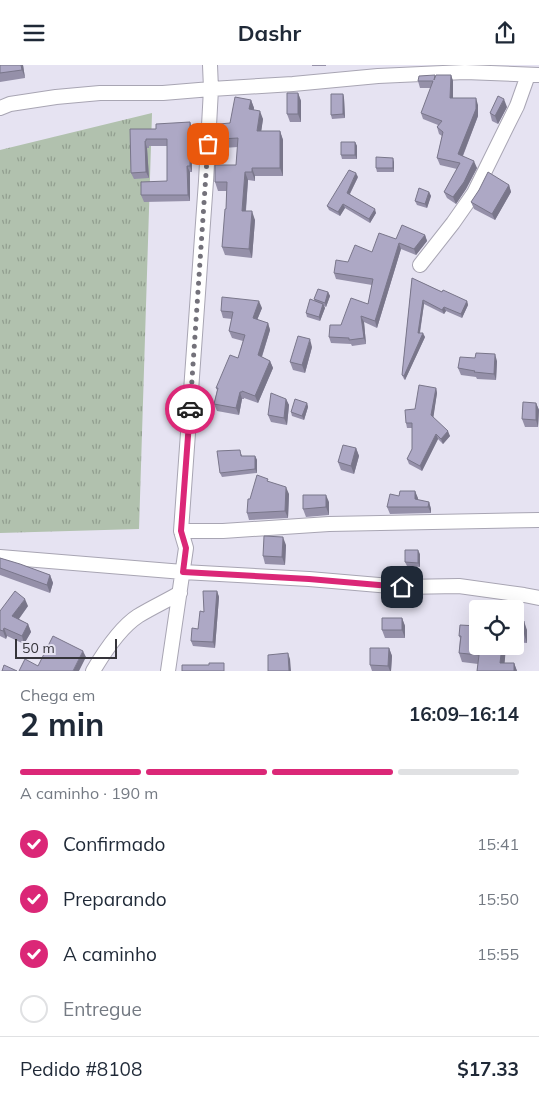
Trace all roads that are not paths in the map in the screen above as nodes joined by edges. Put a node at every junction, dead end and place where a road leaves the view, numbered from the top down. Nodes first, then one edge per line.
1 (210, 65) edge
2 (377, 70) edge
3 (533, 75) edge
4 (211, 89) junction
5 (0, 108) edge
6 (420, 265) dead end
7 (539, 520) edge
8 (181, 531) junction
9 (0, 557) edge
10 (183, 572) junction
11 (180, 593) junction
12 (539, 598) edge
13 (93, 671) edge
14 (168, 671) edge

1 - 4 street
2 - 3 street
2 - 4 street
3 - 6 street
4 - 5 street
4 - 8 street
7 - 8 street
8 - 10 street
9 - 10 street
10 - 11 street
10 - 12 street
11 - 13 street
11 - 14 street

